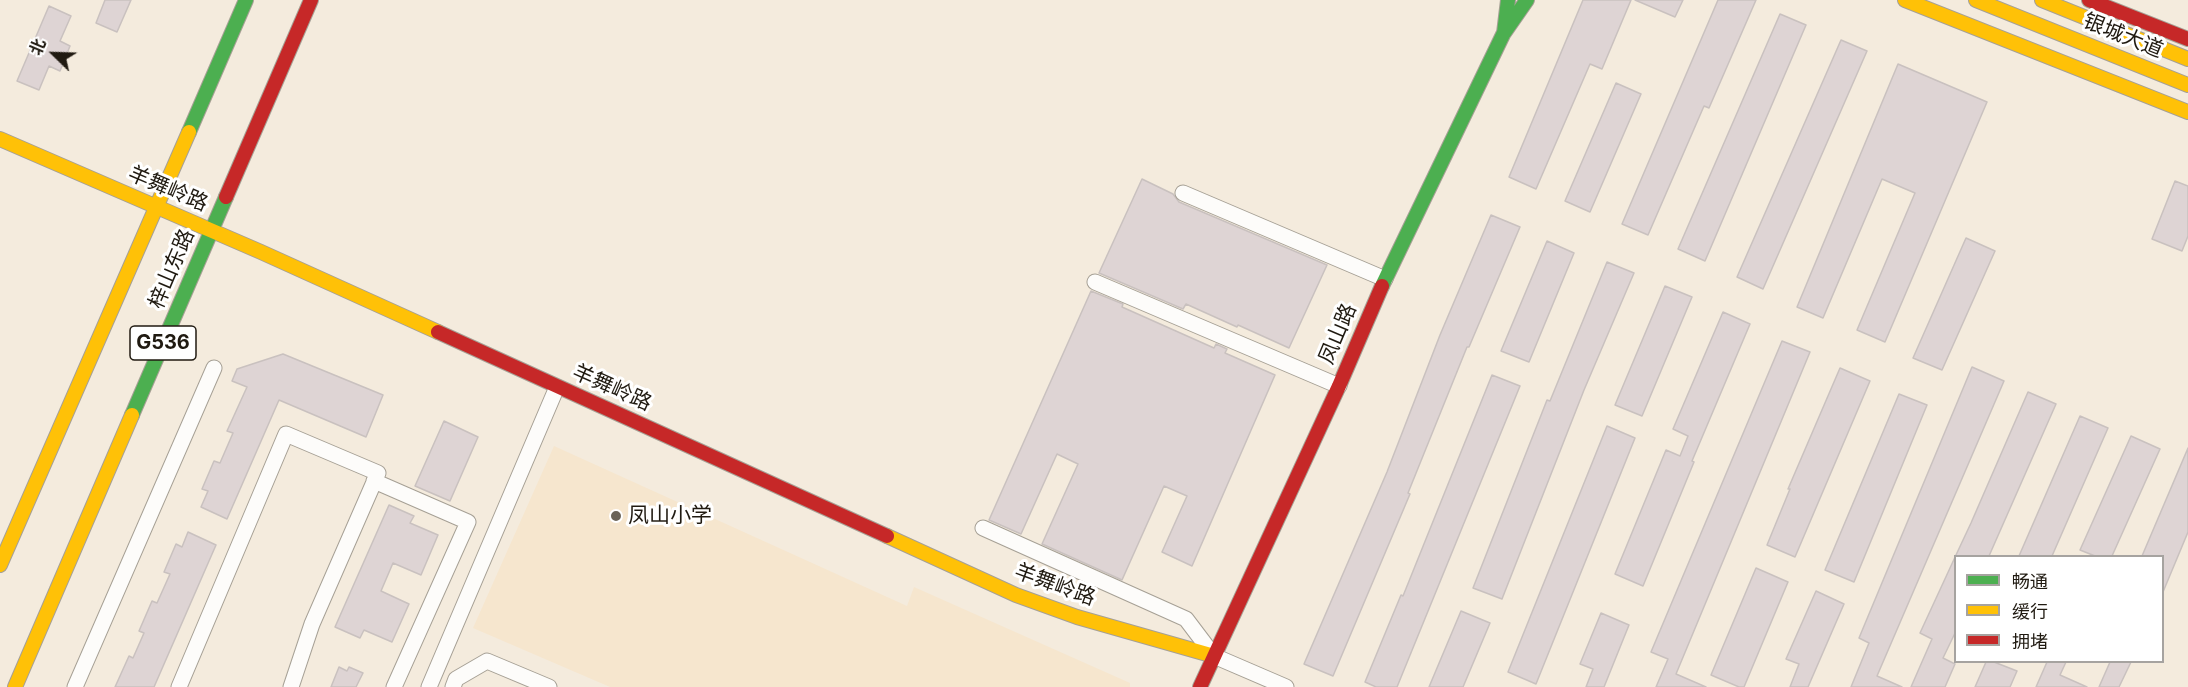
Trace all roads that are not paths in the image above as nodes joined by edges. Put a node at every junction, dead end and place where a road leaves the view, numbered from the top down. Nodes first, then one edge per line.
1 (246, 0) edge
2 (311, 0) edge
3 (1508, 0) edge
4 (1520, 0) edge
5 (1527, 0) edge
6 (1905, 0) edge
7 (1976, 0) edge
8 (2042, 0) edge
9 (2089, 0) edge
10 (1504, 33) junction
11 (2188, 39) edge
12 (2188, 58) edge
13 (2188, 85) edge
14 (2188, 112) edge
15 (0, 139) edge
16 (1183, 193) dead end
17 (156, 207) junction
18 (212, 231) junction
19 (1384, 279) junction
20 (1095, 282) dead end
21 (214, 368) dead end
22 (1339, 386) junction
23 (557, 387) junction
24 (374, 481) junction
25 (983, 528) dead end
26 (0, 565) edge
27 (1214, 656) junction
28 (0, 679) edge
29 (17, 686) edge
30 (75, 687) edge
31 (179, 687) edge
32 (291, 687) edge
33 (394, 687) edge
34 (429, 687) edge
35 (453, 687) edge
36 (549, 687) edge
37 (1200, 687) edge
38 (1286, 687) edge

1 - 17 main road, 梓山东路 / G536
2 - 18 main road, 梓山东路 / G536
3 - 10 main road
4 - 10 main road, 凤山路
5 - 10 main road
6 - 14 main road
7 - 13 main road, 银城大道
8 - 12 main road, 银城大道
9 - 11 main road
10 - 19 main road, 凤山路
15 - 17 main road, 羊舞岭路
16 - 19 street
17 - 18 main road, 羊舞岭路
17 - 26 main road, 梓山东路 / G536
18 - 23 main road, 羊舞岭路
18 - 29 main road, 梓山东路 / G536
19 - 22 main road, 凤山路
20 - 22 street
21 - 30 street
22 - 27 main road, 凤山路
23 - 27 main road, 羊舞岭路
23 - 34 street
24 - 31 street
24 - 32 street
24 - 33 street
25 - 27 street
27 - 37 main road, 凤山路
27 - 38 street
28 - 29 street
35 - 36 street

